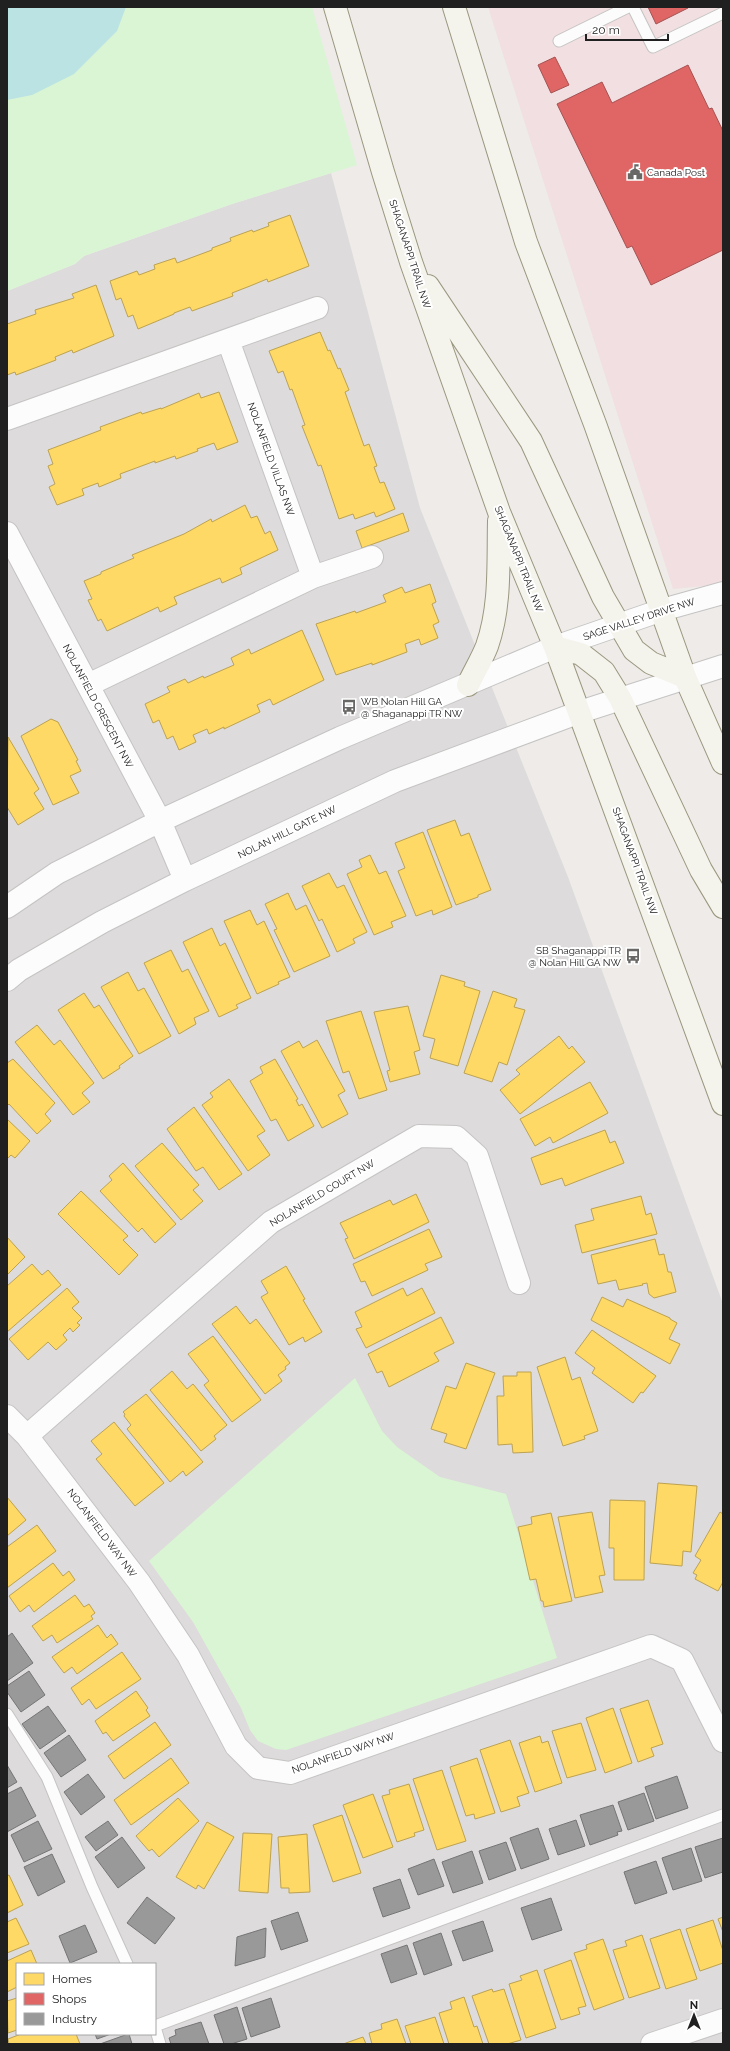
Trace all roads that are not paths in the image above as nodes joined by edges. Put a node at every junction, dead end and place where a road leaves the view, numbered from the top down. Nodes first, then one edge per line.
1 (335, 7) edge
2 (454, 7) edge
3 (628, 7) edge
4 (633, 7) edge
5 (723, 13) edge
6 (559, 41) dead end
7 (412, 262) junction
8 (318, 308) dead end
9 (228, 340) junction
10 (7, 419) edge
11 (499, 512) junction
12 (7, 533) edge
13 (372, 558) dead end
14 (313, 577) junction
15 (723, 593) edge
16 (662, 610) junction
17 (618, 624) junction
18 (556, 647) junction
19 (723, 666) edge
20 (685, 677) junction
21 (88, 685) junction
22 (468, 685) junction
23 (620, 698) junction
24 (580, 712) junction
25 (723, 763) edge
26 (160, 821) junction
27 (185, 880) junction
28 (7, 907) edge
29 (723, 907) edge
30 (7, 980) edge
31 (723, 1104) edge
32 (519, 1283) dead end
33 (7, 1416) edge
34 (27, 1436) junction
35 (7, 1714) edge
36 (723, 1742) edge
37 (723, 1815) edge
38 (127, 1963) edge
39 (723, 2020) edge
40 (156, 2027) edge
41 (156, 2030) edge
42 (160, 2044) edge
43 (652, 2044) edge

1 - 7 main road, SHAGANAPPI TRAIL NW
2 - 16 main road
3 - 6 lane
4 - 5 lane
7 - 11 main road, SHAGANAPPI TRAIL NW
7 - 17 main road
8 - 9 street
9 - 10 street
9 - 14 street, NOLANFIELD VILLAS NW
11 - 18 main road, SHAGANAPPI TRAIL NW
11 - 22 main road
12 - 21 street, NOLANFIELD CRESCENT NW
13 - 14 street
14 - 21 street
15 - 16 street, SAGE VALLEY DRIVE NW
16 - 17 street, SAGE VALLEY DRIVE NW
16 - 20 main road
17 - 18 street, SAGE VALLEY DRIVE NW
17 - 20 main road
18 - 22 street
18 - 23 main road
18 - 24 main road, SHAGANAPPI TRAIL NW
19 - 20 street
20 - 23 street
20 - 25 main road
21 - 26 street, NOLANFIELD CRESCENT NW
22 - 26 street
23 - 24 street
23 - 29 main road
24 - 27 street, NOLAN HILL GATE NW
24 - 31 main road, SHAGANAPPI TRAIL NW
26 - 27 street, NOLANFIELD CRESCENT NW
26 - 28 street
27 - 30 street, NOLAN HILL GATE NW
32 - 34 street, NOLANFIELD COURT NW
33 - 34 street, NOLANFIELD WAY NW
34 - 36 street, NOLANFIELD WAY NW
35 - 38 lane
37 - 40 lane
39 - 43 street
41 - 42 lane

